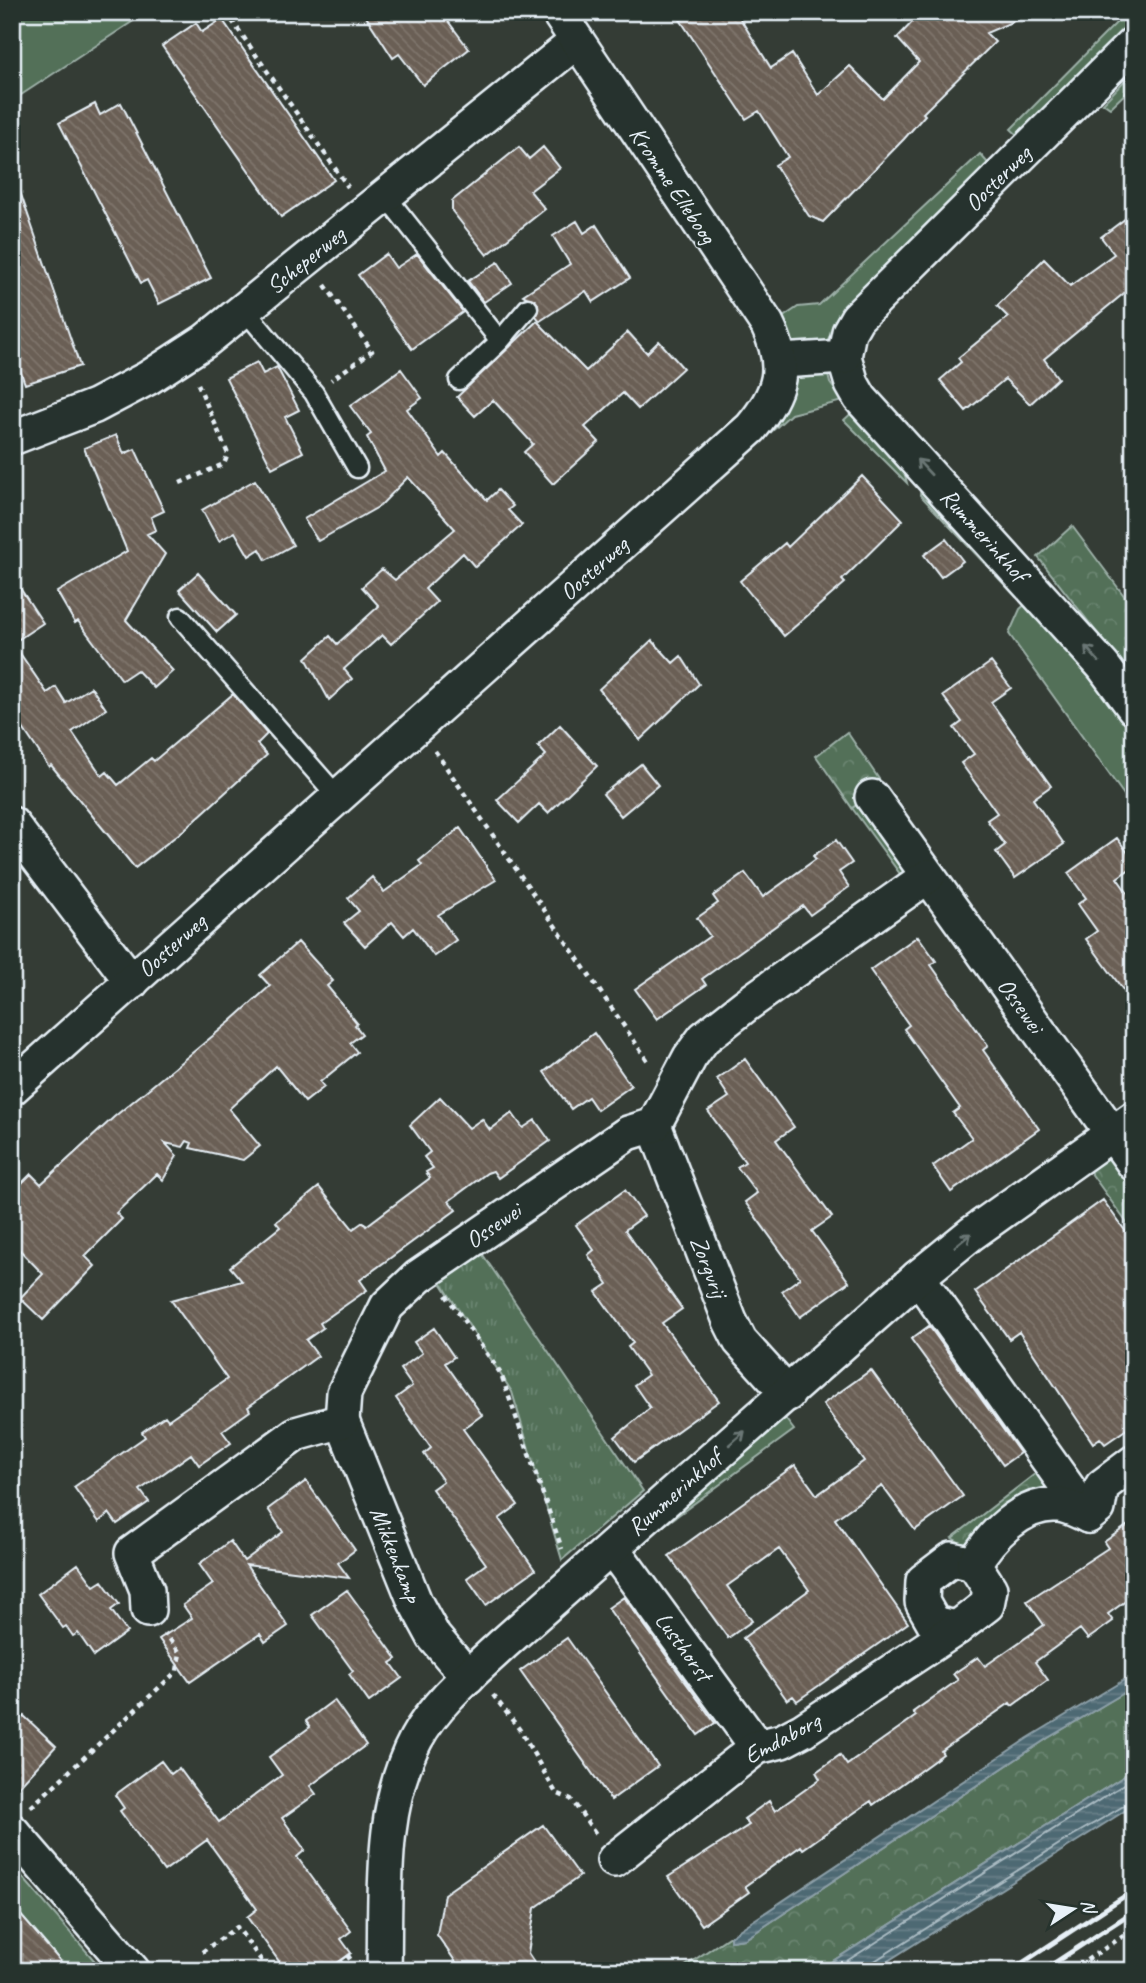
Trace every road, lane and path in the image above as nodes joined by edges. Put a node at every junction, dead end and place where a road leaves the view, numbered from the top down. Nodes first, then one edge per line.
1 (226, 12) edge
2 (558, 12) edge
3 (577, 41) junction
4 (1134, 43) edge
5 (375, 204) junction
6 (306, 259) junction
7 (527, 308) dead end
8 (244, 309) junction
9 (500, 341) junction
10 (186, 354) junction
11 (844, 357) junction
12 (781, 361) junction
13 (459, 380) dead end
14 (314, 393) junction
15 (12, 438) edge
16 (357, 468) dead end
17 (180, 483) dead end
18 (180, 617) dead end
19 (1134, 708) edge
20 (417, 724) junction
21 (337, 796) junction
22 (872, 797) dead end
23 (12, 824) edge
24 (928, 876) junction
25 (132, 982) junction
26 (12, 1088) edge
27 (670, 1094) junction
28 (654, 1125) junction
29 (1123, 1126) edge
30 (1134, 1164) edge
31 (428, 1270) junction
32 (918, 1277) junction
33 (788, 1394) junction
34 (342, 1421) junction
35 (1134, 1462) edge
36 (1088, 1516) junction
37 (612, 1548) junction
38 (562, 1551) dead end
39 (974, 1564) junction
40 (148, 1610) joint
41 (957, 1628) junction
42 (480, 1684) junction
43 (757, 1746) junction
44 (17, 1823) edge
45 (614, 1860) joint
46 (1134, 1929) edge
47 (358, 1951) dead end
48 (202, 1952) dead end
49 (133, 1971) edge
50 (269, 1971) edge
51 (331, 1971) edge
52 (384, 1971) edge
53 (1070, 1971) edge

1 - 5 path
2 - 3 street, Kromme Elleboog
3 - 5 street, Scheperweg
3 - 12 street, Kromme Elleboog
4 - 11 street, Oosterweg
5 - 6 street, Scheperweg
5 - 9 lane
6 - 8 street, Scheperweg
6 - 14 path
7 - 9 lane
8 - 10 street, Scheperweg
8 - 14 lane
9 - 13 lane
10 - 15 street, Scheperweg
10 - 17 path
11 - 12 street
19 -> 11 street, Rummerinkhof
12 - 20 street, Oosterweg
14 - 16 lane
18 - 21 lane
20 - 21 street, Oosterweg
20 - 27 path
21 - 25 street, Oosterweg
22 - 24 street, Ossewei
23 - 25 street
24 - 27 street
24 - 29 street, Ossewei
25 - 26 street, Oosterweg
27 - 28 street
28 - 31 street, Ossewei
28 - 33 street, Zorgvrij
29 - 30 street
32 -> 29 street, Rummerinkhof
31 - 34 street, Ossewei
31 - 38 path
32 - 33 street, Rummerinkhof
32 - 36 street
37 -> 33 street, Rummerinkhof
34 - 40 street
34 - 42 street, Mikkenkamp
35 - 36 street
36 - 39 street
37 - 42 street, Rummerinkhof
37 - 43 street, Lusthorst
39 - 41 street, Emdaborg
39 - 41 street
40 - 44 path
41 - 43 street, Emdaborg
42 - 45 path
42 - 52 street, Rummerinkhof
43 - 45 street, Emdaborg
44 - 49 street
46 - 53 path
47 - 51 path
48 - 50 path

